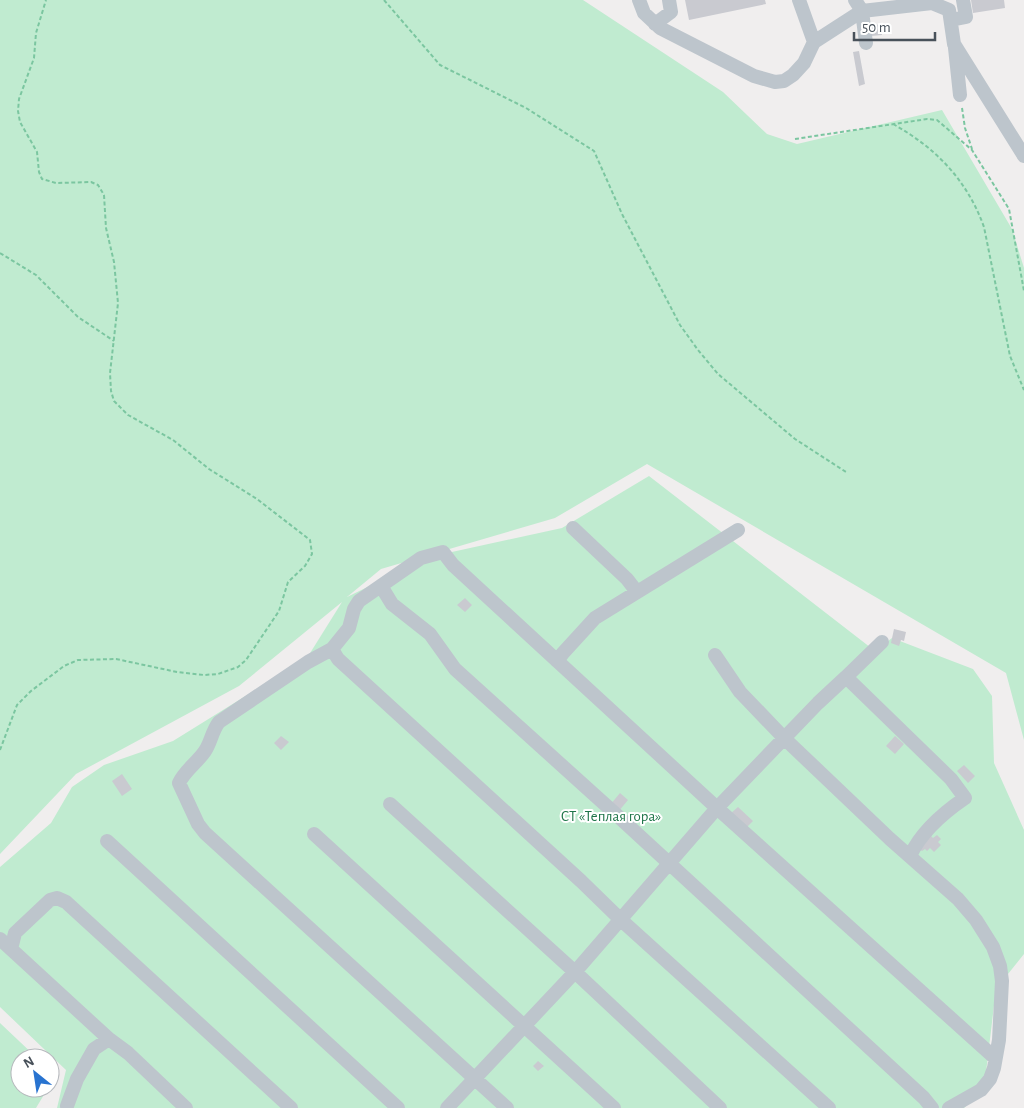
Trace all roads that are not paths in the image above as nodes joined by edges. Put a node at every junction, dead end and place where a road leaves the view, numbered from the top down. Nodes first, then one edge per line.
1 (639, 0) edge
2 (669, 0) edge
3 (799, 0) edge
4 (963, 0) edge
5 (858, 5) edge
6 (952, 20) junction
7 (655, 24) junction
8 (814, 42) junction
9 (866, 43) dead end
10 (954, 44) junction
11 (960, 95) road end
12 (1024, 156) edge
13 (573, 528) dead end
14 (738, 530) dead end
15 (381, 586) junction
16 (637, 592) junction
17 (882, 642) dead end
18 (332, 649) junction
19 (715, 654) dead end
20 (558, 661) junction
21 (846, 677) junction
22 (785, 738) junction
23 (390, 804) dead end
24 (717, 808) junction
25 (314, 834) dead end
26 (106, 841) dead end
27 (910, 856) junction
28 (669, 864) junction
29 (620, 919) junction
30 (0, 939) edge
31 (11, 949) junction
32 (574, 972) junction
33 (524, 1025) junction
34 (109, 1039) junction
35 (995, 1058) junction
36 (474, 1078) junction
37 (67, 1106) dead end
38 (186, 1108) edge
39 (290, 1108) edge
40 (398, 1108) edge
41 (447, 1108) edge
42 (507, 1108) edge
43 (614, 1108) edge
44 (720, 1108) edge
45 (829, 1108) edge
46 (932, 1108) edge
47 (949, 1108) edge

1 - 7 street
2 - 7 street
3 - 8 street
4 - 6 street
5 - 6 street
5 - 8 street
5 - 9 street
6 - 10 street
7 - 8 street
10 - 11 street
10 - 12 street
13 - 16 street
14 - 16 street
15 - 18 street
15 - 20 street
15 - 28 street
16 - 20 street
17 - 21 street
18 - 29 street
18 - 36 street
19 - 22 street
20 - 24 street
21 - 22 street
21 - 27 street
22 - 24 street
22 - 27 street
23 - 32 street
24 - 28 street
24 - 35 street
25 - 33 street
26 - 40 street
27 - 35 street
28 - 29 street
28 - 46 street
29 - 32 street
29 - 45 street
30 - 31 street
31 - 34 street
31 - 39 street
32 - 33 street
32 - 44 street
33 - 36 street
33 - 43 street
34 - 37 street
34 - 38 street
35 - 47 street
36 - 41 street
36 - 42 street

